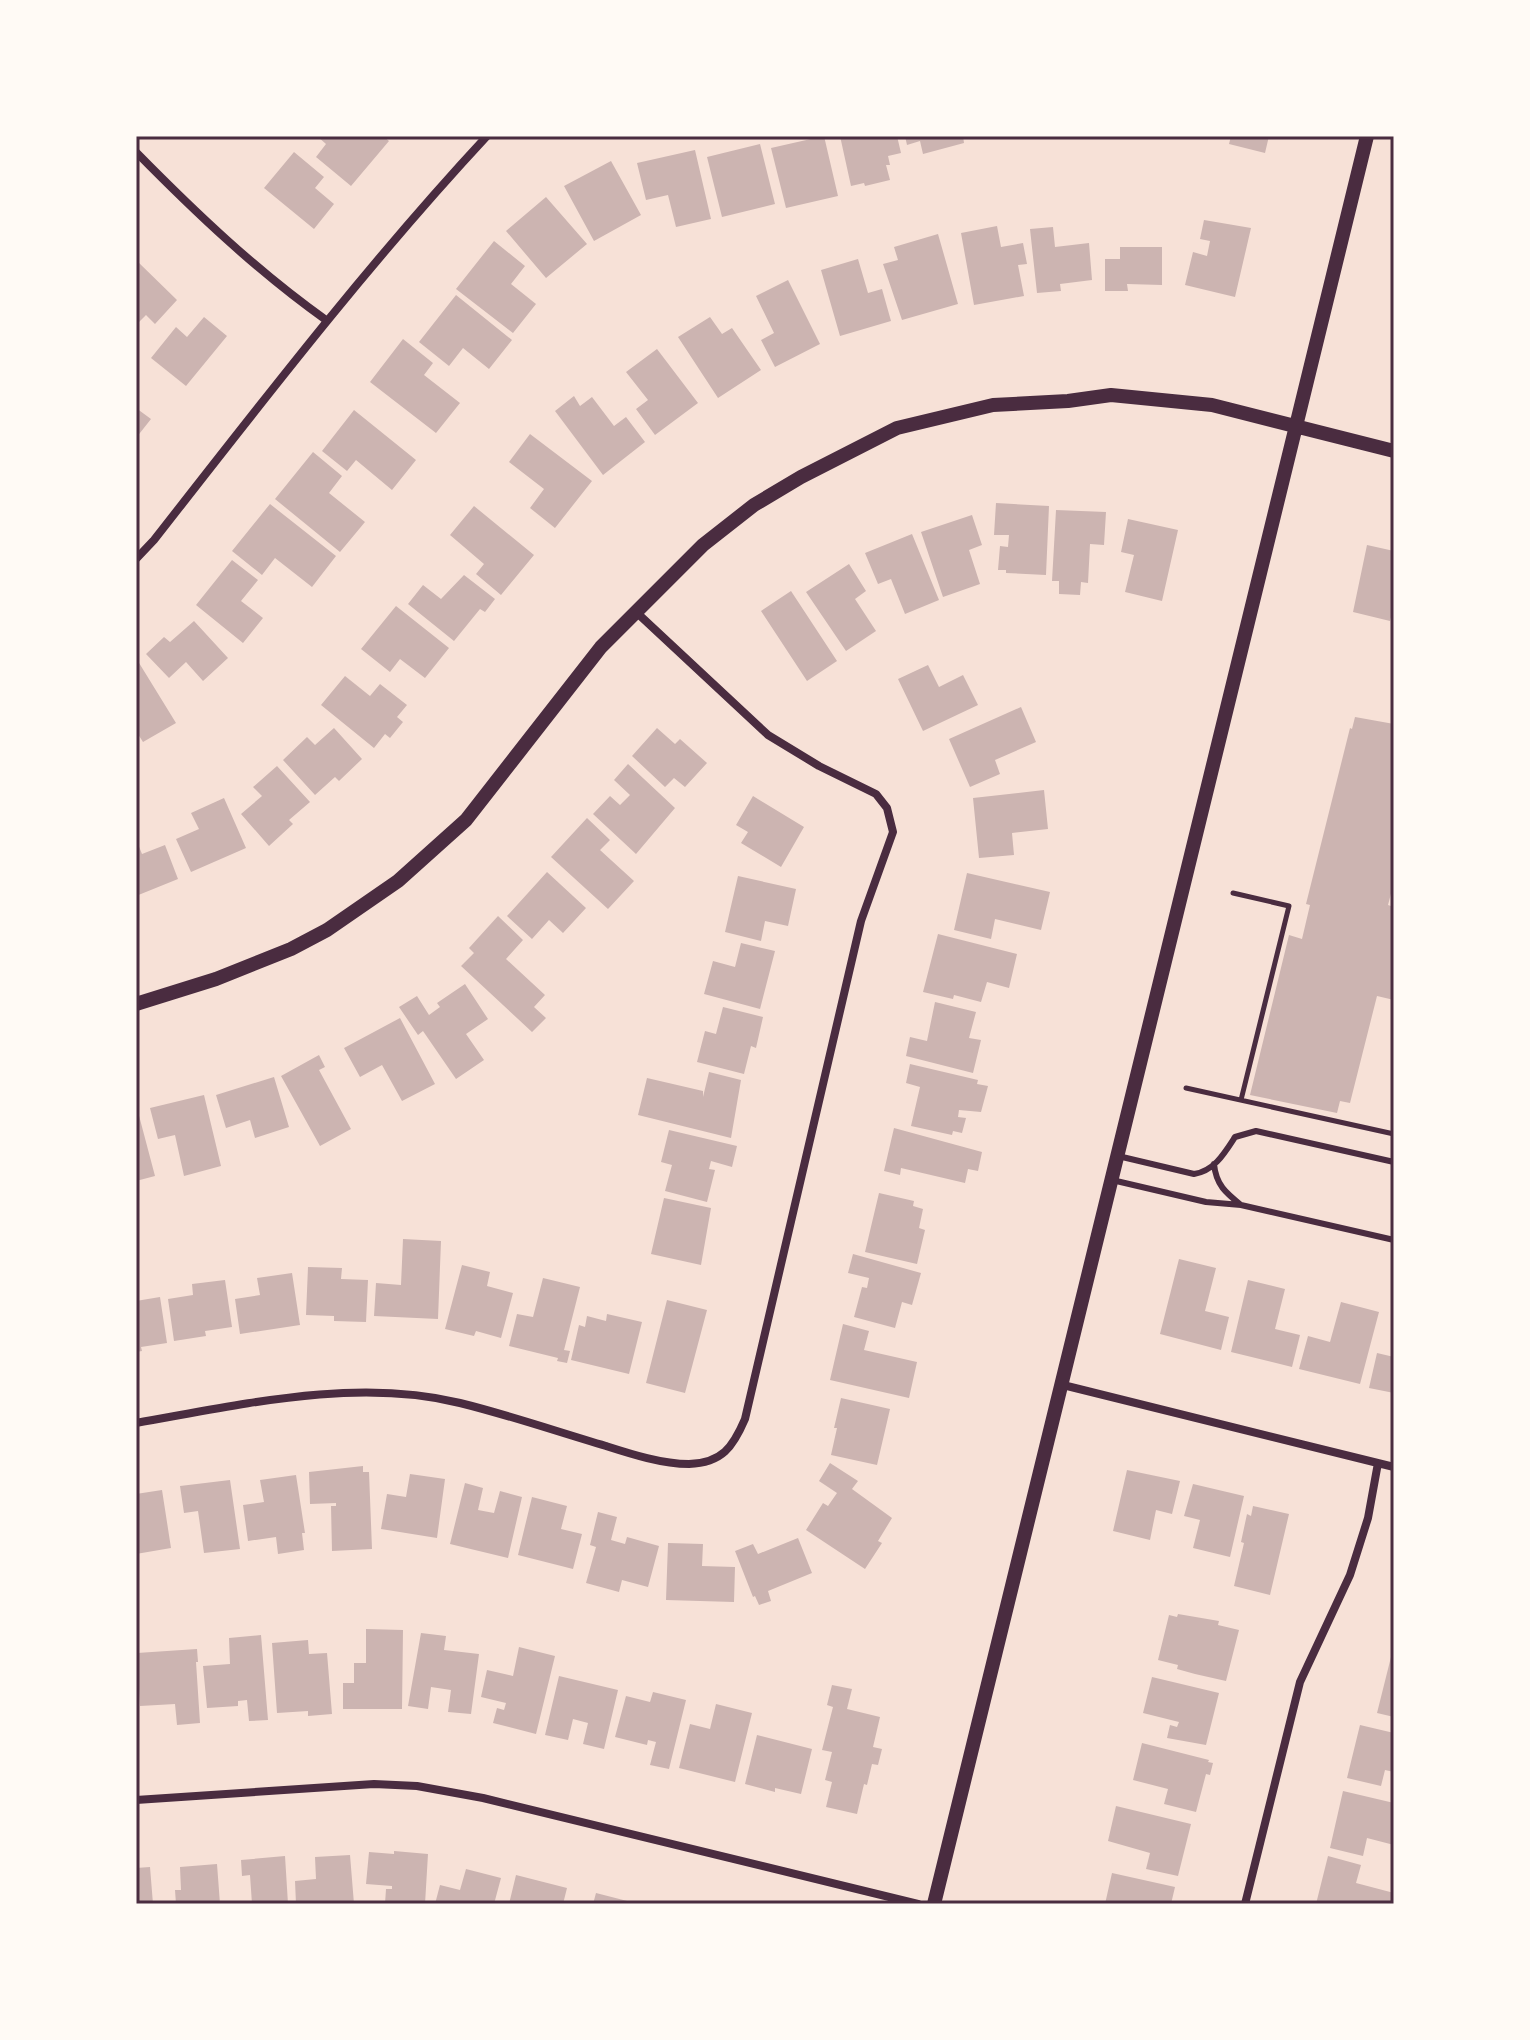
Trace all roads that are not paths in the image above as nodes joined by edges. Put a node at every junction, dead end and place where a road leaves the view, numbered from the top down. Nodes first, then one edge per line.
1 (487, 136) edge
2 (1367, 136) edge
3 (136, 152) edge
4 (326, 320) junction
5 (1294, 425) junction
6 (1394, 451) edge
7 (136, 559) edge
8 (635, 611) junction
9 (136, 1004) edge
10 (1118, 1156) junction
11 (1394, 1162) edge
12 (1214, 1164) junction
13 (1112, 1180) junction
14 (1241, 1205) junction
15 (1394, 1240) edge
16 (1063, 1385) junction
17 (136, 1423) edge
18 (1378, 1463) junction
19 (1394, 1467) edge
20 (136, 1800) edge
21 (918, 1904) edge
22 (934, 1904) edge
23 (1245, 1904) edge

1 - 4 street
2 - 5 street
3 - 4 street
4 - 7 street
5 - 6 street
5 - 8 street
5 - 10 street
8 - 9 street
8 - 17 street
10 - 12 lane
10 - 13 street
11 - 12 lane
12 - 14 lane
13 - 14 lane
13 - 16 street
14 - 15 lane
16 - 18 street
16 - 22 street
18 - 19 street
18 - 23 street
20 - 21 street

